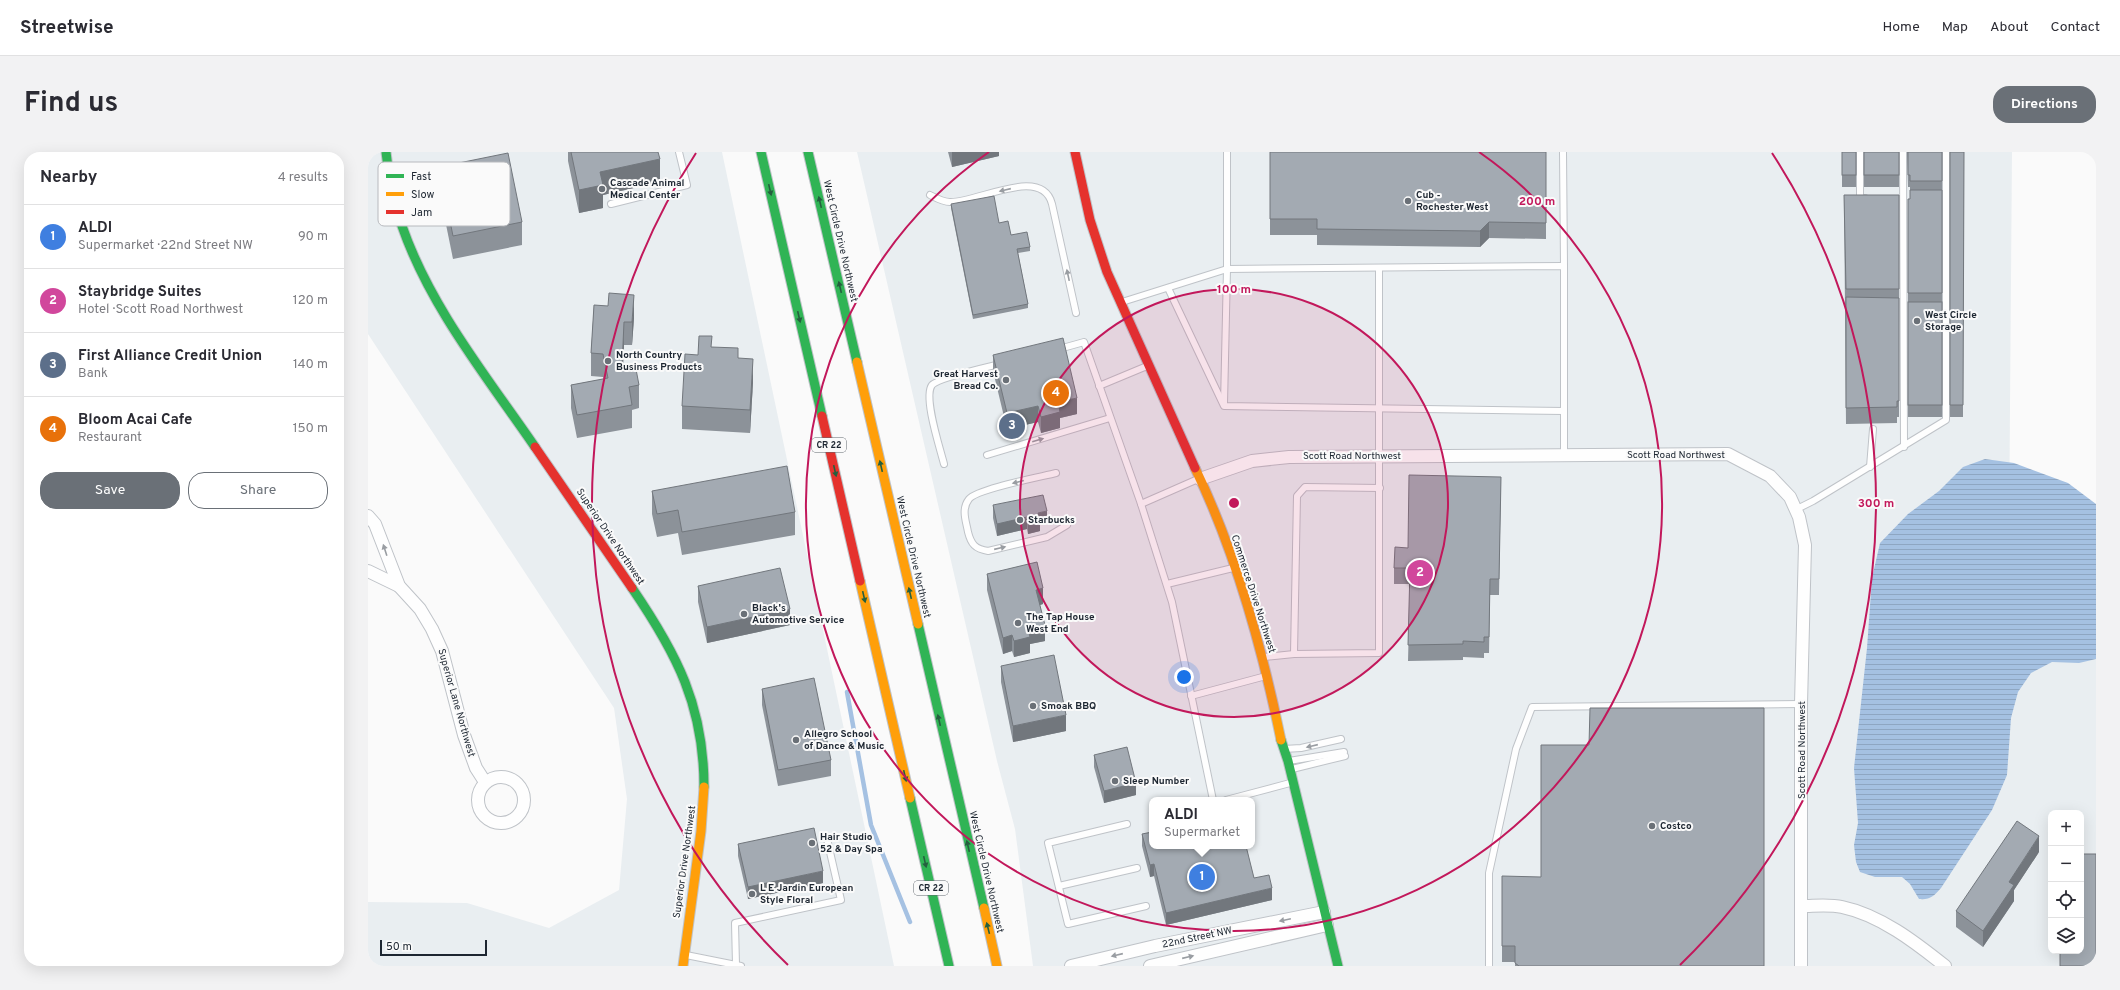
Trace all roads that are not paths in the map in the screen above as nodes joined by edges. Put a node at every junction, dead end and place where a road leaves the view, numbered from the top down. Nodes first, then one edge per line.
1 (386, 152) edge
2 (679, 152) edge
3 (761, 152) edge
4 (808, 152) edge
5 (1075, 152) edge
6 (1227, 152) edge
7 (1563, 152) edge
8 (1860, 152) edge
9 (1903, 152) edge
10 (1946, 152) edge
11 (387, 162) edge
12 (930, 195) dead end
13 (1874, 198) edge
14 (1896, 198) edge
15 (1903, 198) junction
16 (1910, 198) edge
17 (1939, 198) edge
18 (1946, 198) junction
19 (611, 204) dead end
20 (401, 226) edge
21 (1564, 266) junction
22 (1379, 268) junction
23 (1227, 269) junction
24 (1168, 288) junction
25 (1121, 303) junction
26 (1895, 310) edge
27 (1903, 310) junction
28 (1910, 310) edge
29 (1939, 310) edge
30 (1946, 310) junction
31 (1076, 313) dead end
32 (1054, 350) edge
33 (1008, 362) edge
34 (1148, 365) junction
35 (1099, 386) junction
36 (1224, 406) junction
37 (1379, 408) junction
38 (1564, 411) junction
39 (1110, 418) junction
40 (1873, 429) dead end
41 (1904, 446) junction
42 (987, 455) dead end
43 (1564, 455) junction
44 (1380, 456) junction
45 (944, 464) dead end
46 (1870, 467) junction
47 (1056, 473) dead end
48 (1200, 479) junction
49 (1380, 488) junction
50 (1141, 504) junction
51 (1795, 510) junction
52 (368, 516) edge
53 (1067, 525) dead end
54 (1235, 568) junction
55 (368, 571) edge
56 (1167, 584) junction
57 (399, 586) junction
58 (1294, 654) junction
59 (1262, 657) junction
60 (1268, 676) junction
61 (1191, 696) junction
62 (1801, 704) junction
63 (1341, 739) dead end
64 (1283, 749) junction
65 (1345, 754) dead end
66 (1289, 765) junction
67 (486, 782) dead end
68 (1292, 783) junction
69 (1212, 797) edge
70 (1238, 797) edge
71 (1127, 824) dead end
72 (827, 839) dead end
73 (1137, 868) dead end
74 (1059, 886) junction
75 (1146, 906) dead end
76 (1802, 906) junction
77 (1324, 912) junction
78 (1327, 925) junction
79 (946, 952) junction
80 (684, 955) junction
81 (683, 966) edge
82 (738, 966) edge
83 (949, 966) edge
84 (955, 966) edge
85 (997, 966) edge
86 (1071, 966) edge
87 (1150, 966) edge
88 (1338, 966) edge
89 (1489, 966) edge
90 (1802, 966) edge
91 (1945, 966) edge

1 - 11 street, Superior Drive Northwest
2 - 19 lane
3 -> 79 street, CR 22
85 -> 4 street, West Circle Drive Northwest
5 - 25 street, Commerce Drive Northwest
6 - 23 lane
7 - 21 lane
8 - 13 lane
9 - 15 lane
10 - 18 lane
31 -> 12 lane
14 - 15 lane
15 - 16 lane
15 - 27 lane
17 - 18 lane
18 - 30 lane
20 - 80 street, Superior Drive Northwest
21 - 22 lane
21 - 38 lane
22 - 23 lane
22 - 37 lane
23 - 24 lane
23 - 36 lane
24 - 25 lane
24 - 36 lane
25 - 34 street, Commerce Drive Northwest
26 - 27 lane
27 - 28 lane
27 - 41 lane
29 - 30 lane
30 - 41 lane
32 - 35 lane
33 - 45 lane
34 - 35 lane
34 - 48 street, Commerce Drive Northwest
35 - 39 lane
36 - 37 lane
37 - 38 lane
37 - 44 lane
38 - 43 lane
42 -> 39 lane
39 - 50 lane
40 - 46 lane
41 - 46 lane
43 - 44 street, Scott Road Northwest
43 - 51 street, Scott Road Northwest
44 - 48 street, Scott Road Northwest
44 - 49 lane
46 - 51 lane
47 -> 53 lane
48 - 50 lane
48 - 54 street, Commerce Drive Northwest
49 - 58 lane
49 - 58 lane
50 - 56 lane
51 - 62 street, Scott Road Northwest
57 -> 52 street, Superior Lane Northwest
54 - 56 lane
54 - 59 street, Commerce Drive Northwest
55 - 57 street, Superior Lane Northwest
56 - 61 lane
57 - 67 street, Superior Lane Northwest
58 - 59 lane
59 - 60 street, Commerce Drive Northwest
60 - 61 lane
60 - 64 street, Commerce Drive Northwest
61 - 69 lane
62 - 76 street, Scott Road Northwest
62 - 89 lane
63 -> 64 lane
64 - 66 street, Commerce Drive Northwest
65 - 66 lane
66 - 68 street, Commerce Drive Northwest
68 - 70 lane
68 - 77 street, Commerce Drive Northwest
71 - 74 lane
72 - 82 lane
73 - 74 lane
74 - 75 lane
76 - 90 street, Scott Road Northwest
76 - 91 street
77 - 78 street, Commerce Drive Northwest
77 -> 86 street, 22nd Street NW
87 -> 78 street, 22nd Street NW
78 - 88 street, Commerce Drive Northwest
79 - 83 street, CR 22
79 - 84 street
80 - 81 street, Superior Drive Northwest
80 - 82 lane

